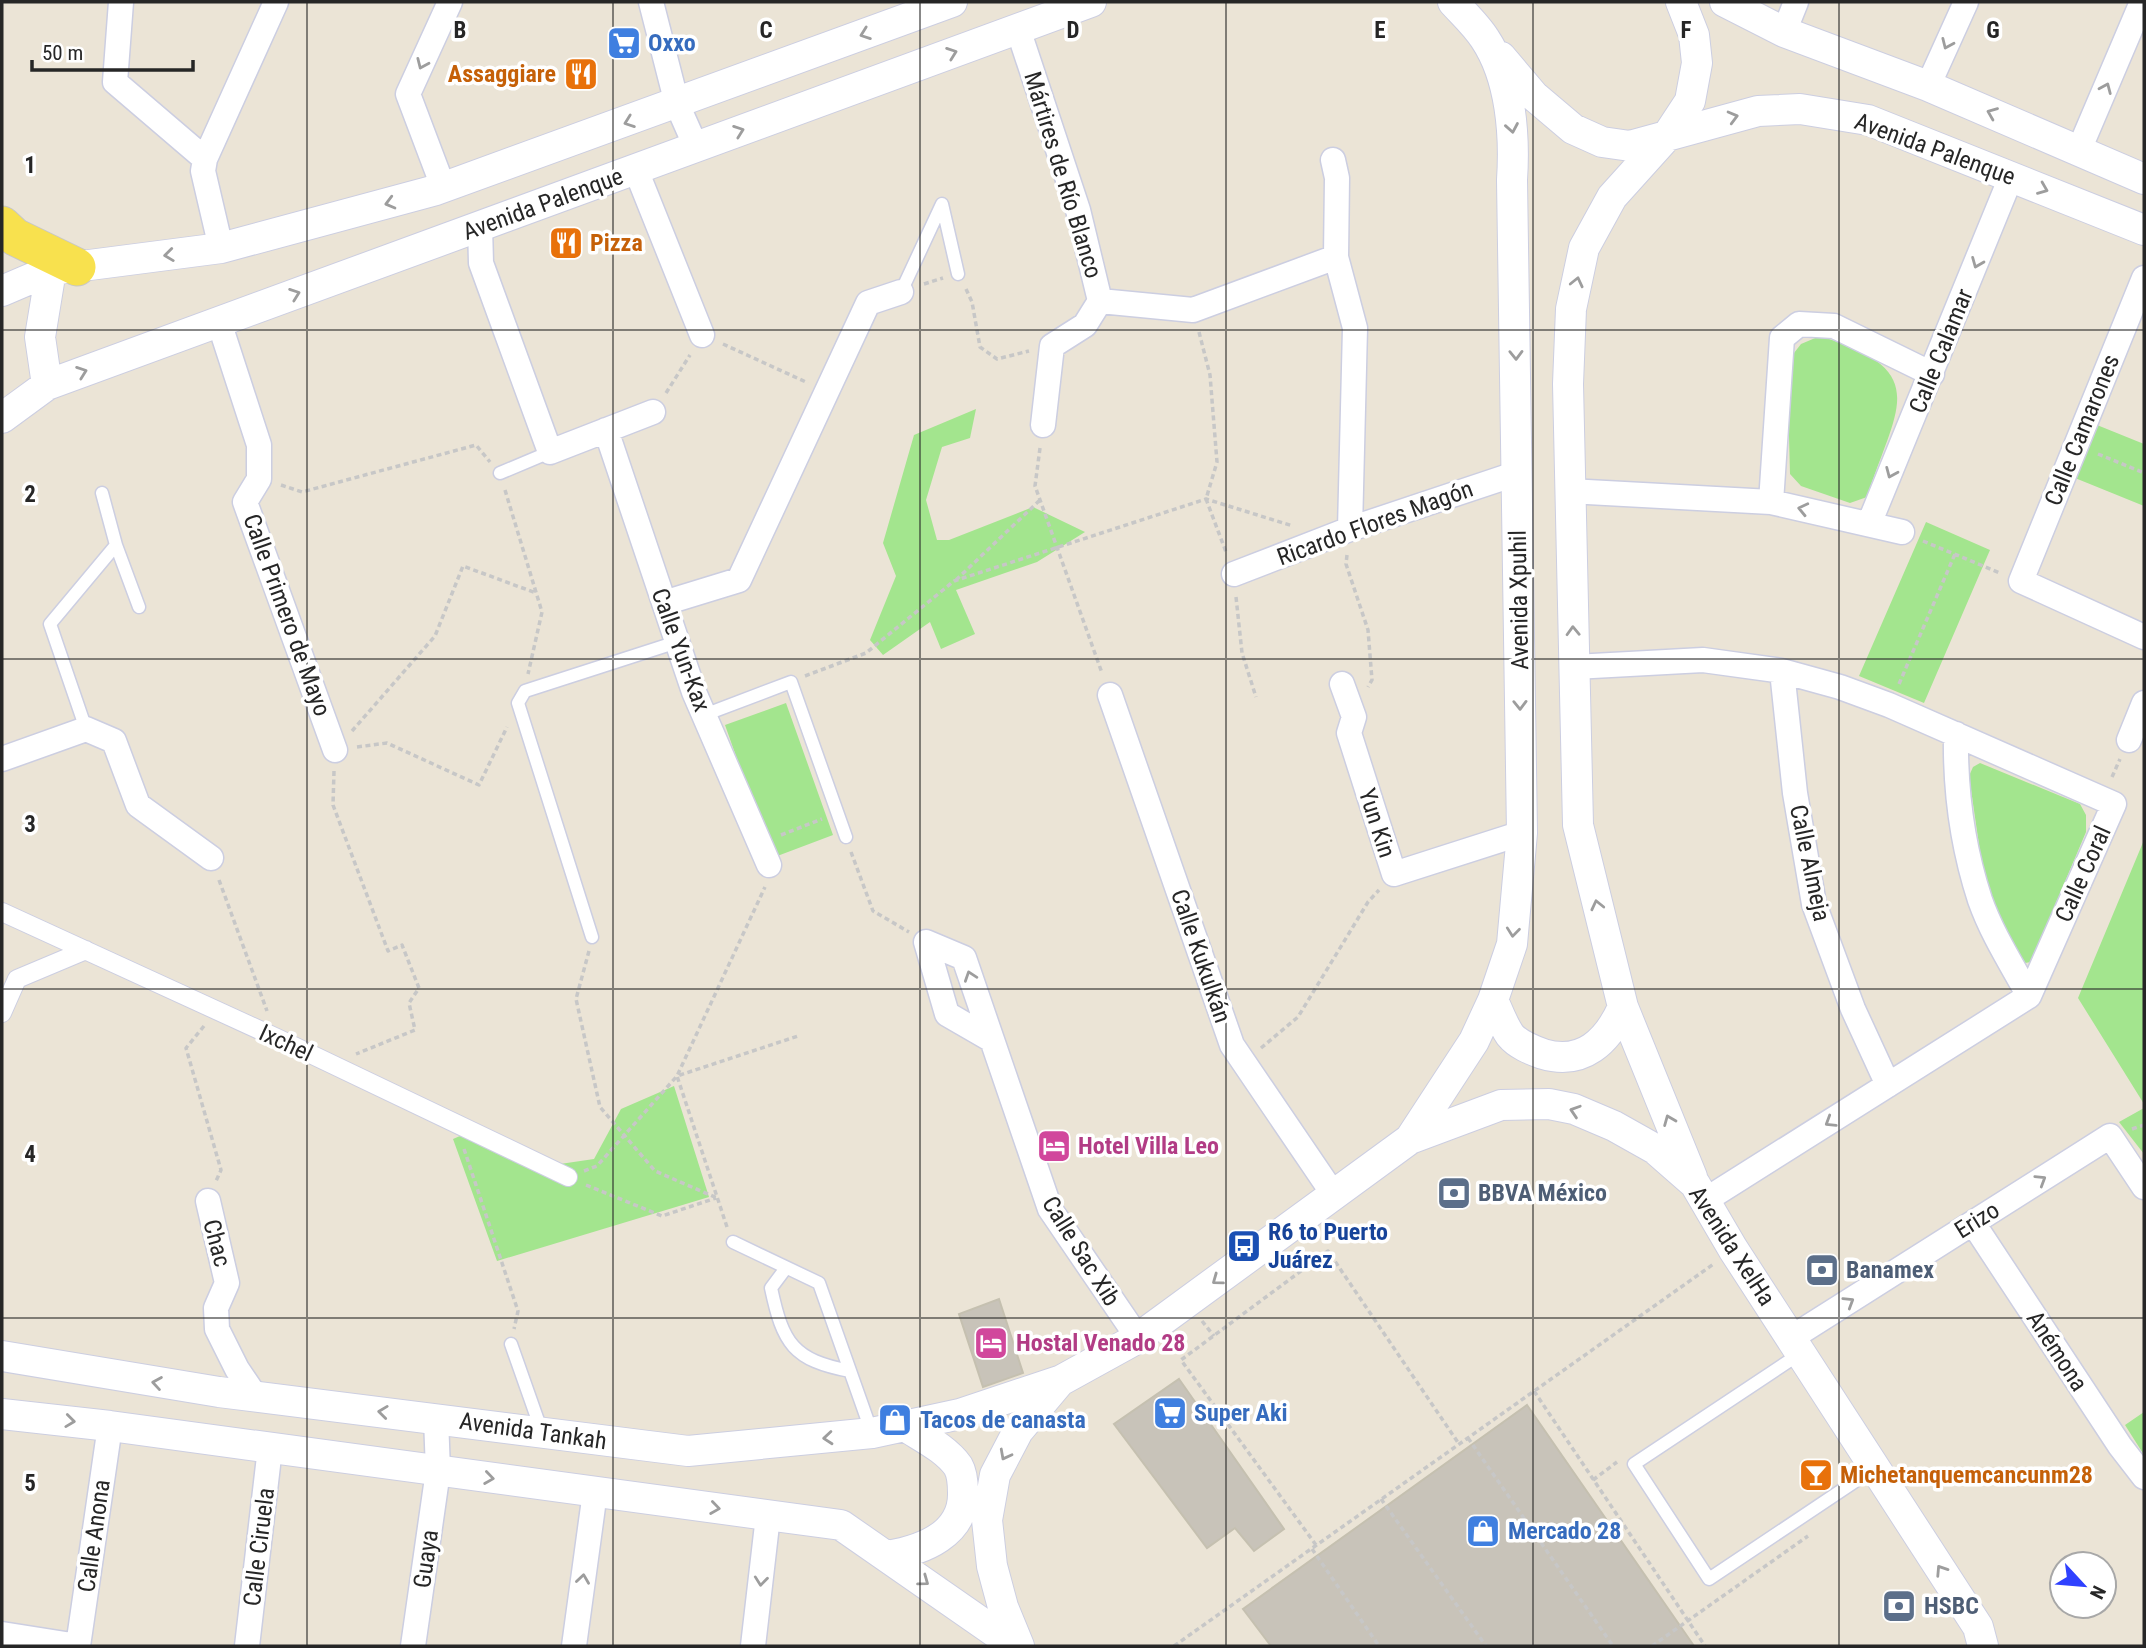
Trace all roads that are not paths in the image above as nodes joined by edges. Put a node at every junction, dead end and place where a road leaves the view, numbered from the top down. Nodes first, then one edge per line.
1 (121, 2) edge
2 (276, 2) edge
3 (450, 2) edge
4 (651, 2) edge
5 (952, 2) edge
6 (1091, 2) edge
7 (1442, 2) edge
8 (1453, 2) edge
9 (1681, 2) edge
10 (1725, 2) edge
11 (1796, 2) edge
12 (1966, 2) edge
13 (2142, 2) edge
14 (902, 10) edge
15 (1018, 29) junction
16 (1784, 32) junction
17 (1486, 40) junction
18 (1928, 86) junction
19 (677, 104) junction
20 (1667, 136) junction
21 (696, 147) junction
22 (2079, 150) junction
23 (205, 159) junction
24 (1333, 160) dead end
25 (636, 170) junction
26 (2011, 177) junction
27 (2144, 179) edge
28 (436, 190) junction
29 (2, 225) edge
30 (480, 226) junction
31 (2144, 230) edge
32 (221, 248) junction
33 (1336, 257) junction
34 (64, 268) junction
35 (958, 274) road end
36 (2144, 278) edge
37 (2, 291) edge
38 (901, 292) joint
39 (1100, 301) junction
40 (219, 322) junction
41 (702, 335) road end
42 (1933, 374) junction
43 (47, 385) junction
44 (653, 412) road end
45 (2, 418) edge
46 (1043, 425) road end
47 (606, 430) junction
48 (550, 452) junction
49 (500, 473) road end
50 (1518, 473) junction
51 (1569, 491) junction
52 (102, 493) dead end
53 (1771, 502) junction
54 (1869, 524) junction
55 (1902, 532) road end
56 (1339, 533) junction
57 (116, 545) junction
58 (1234, 574) dead end
59 (664, 603) junction
60 (139, 607) dead end
61 (2144, 637) edge
62 (677, 642) junction
63 (1574, 667) junction
64 (1782, 671) junction
65 (1342, 684) dead end
66 (1110, 695) road end
67 (2144, 703) edge
68 (704, 715) junction
69 (86, 729) junction
70 (1956, 734) junction
71 (2129, 740) road end
72 (335, 750) road end
73 (2, 759) edge
74 (1522, 833) junction
75 (846, 836) road end
76 (764, 854) road end
77 (211, 858) road end
78 (2, 912) edge
79 (592, 937) road end
80 (86, 950) junction
81 (2029, 996) junction
82 (1493, 1000) junction
83 (1623, 1007) junction
84 (2, 1013) edge
85 (992, 1040) junction
86 (1888, 1085) junction
87 (1410, 1139) junction
88 (568, 1177) road end
89 (2144, 1187) edge
90 (1699, 1192) junction
91 (1334, 1195) junction
92 (208, 1201) road end
93 (1973, 1223) junction
94 (733, 1242) road end
95 (786, 1268) junction
96 (1138, 1338) junction
97 (511, 1344) road end
98 (1796, 1346) junction
99 (2, 1356) edge
100 (850, 1371) junction
101 (1060, 1381) junction
102 (256, 1397) junction
103 (2, 1414) edge
104 (436, 1418) junction
105 (110, 1426) junction
106 (905, 1426) junction
107 (542, 1432) junction
108 (872, 1433) junction
109 (270, 1447) junction
110 (1875, 1468) junction
111 (438, 1471) junction
112 (2144, 1477) edge
113 (594, 1492) junction
114 (768, 1516) junction
115 (887, 1556) junction
116 (2, 1634) edge
117 (1980, 1637) edge
118 (78, 1646) edge
119 (247, 1646) edge
120 (413, 1646) edge
121 (574, 1646) edge
122 (754, 1646) edge
123 (1017, 1646) edge
124 (2006, 1646) edge

1 - 23 street
2 - 23 street
3 -> 28 street
4 - 19 street
5 - 14 street, Avenida Palenque
6 - 15 street, Avenida Palenque
7 - 17 street, Avenida Palenque
8 - 17 street
9 - 20 street
10 - 16 street
11 - 16 street
12 -> 18 street
22 -> 13 street
14 -> 19 street, Avenida Palenque
21 -> 15 street, Avenida Palenque
15 - 39 street, Mártires de Río Blanco
16 - 18 street
17 - 20 street, Avenida Palenque
17 -> 50 street, Avenida Xpuhil
22 -> 18 street
19 - 21 street
19 -> 28 street, Avenida Palenque
20 -> 26 street, Avenida Palenque
51 -> 20 street
21 - 25 street, Avenida Palenque
22 - 27 street
23 - 32 street
24 - 33 street
25 - 30 street, Avenida Palenque
25 - 41 street
26 -> 31 street, Avenida Palenque
26 -> 42 street, Calle Calamar
28 -> 32 street, Avenida Palenque
29 - 34 main road
40 -> 30 street, Avenida Palenque
30 - 48 street
32 -> 34 street, Avenida Palenque
33 - 39 street
33 - 56 street
34 - 37 street, Avenida Palenque
34 - 43 street
35 - 38 lane
36 - 61 street, Calle Camarones
38 - 59 street
39 - 46 street, Mártires de Río Blanco
43 -> 40 street, Avenida Palenque
40 - 72 street, Calle Primero de Mayo
42 - 53 street
42 -> 54 street, Calle Calamar
43 - 45 street, Avenida Palenque
44 - 47 street
47 - 48 street
47 - 59 street, Calle Yun-Kax
48 - 49 lane
50 - 56 street, Ricardo Flores Magón
50 -> 74 street, Avenida Xpuhil
51 - 53 street
63 -> 51 street
52 - 57 lane
54 -> 53 street
54 - 55 street
56 - 58 street, Ricardo Flores Magón
57 - 60 lane
57 - 69 lane
59 - 62 street, Calle Yun-Kax
62 - 68 street, Calle Yun-Kax
62 - 79 lane
63 - 64 street, Calle Coral
83 -> 63 street
64 - 70 street, Calle Coral
64 - 86 street, Calle Almeja
65 - 74 street, Yun Kin
66 - 91 street, Calle Kukulkán
67 - 71 street
68 - 75 lane
68 - 76 street, Calle Yun-Kax
69 - 73 street
69 - 77 street
70 - 81 street
70 - 81 street, Calle Coral
74 -> 82 street, Avenida Xpuhil
78 - 80 street, Ixchel
80 - 84 street
80 - 88 street, Ixchel
81 - 86 street
82 - 83 street
82 - 87 street, Avenida Xpuhil
90 -> 83 street
85 -> 85 street, Calle Sac Xib
85 - 96 street, Calle Sac Xib
86 -> 90 street
90 -> 87 street, Avenida XelHa
87 - 91 street, Avenida XelHa
93 -> 89 street, Erizo
90 - 98 street, Avenida XelHa
91 -> 96 street, Avenida XelHa
92 - 102 street, Chac
98 -> 93 street, Erizo
93 - 112 street, Anémona
94 - 95 lane
95 - 100 lane
95 - 100 lane
96 - 101 street, Avenida XelHa
97 - 107 lane
98 - 110 street, Avenida XelHa
98 - 110 lane
102 -> 99 street, Avenida Tankah
100 - 108 lane
101 - 106 street, Avenida Tankah
101 -> 123 street, Avenida XelHa
104 -> 102 street, Avenida Tankah
103 -> 105 street
104 - 107 street, Avenida Tankah
104 - 111 street, Guaya
105 - 109 street
105 - 118 street, Calle Anona
106 - 108 street, Avenida Tankah
106 - 115 street
108 -> 107 street, Avenida Tankah
109 - 111 street
109 - 119 street, Calle Ciruela
117 -> 110 street, Avenida XelHa
111 -> 113 street
111 - 120 street, Guaya
113 -> 114 street
121 -> 113 street
114 - 115 street
114 -> 122 street
115 -> 123 street
116 - 118 street, Calle Anona
117 - 124 street

